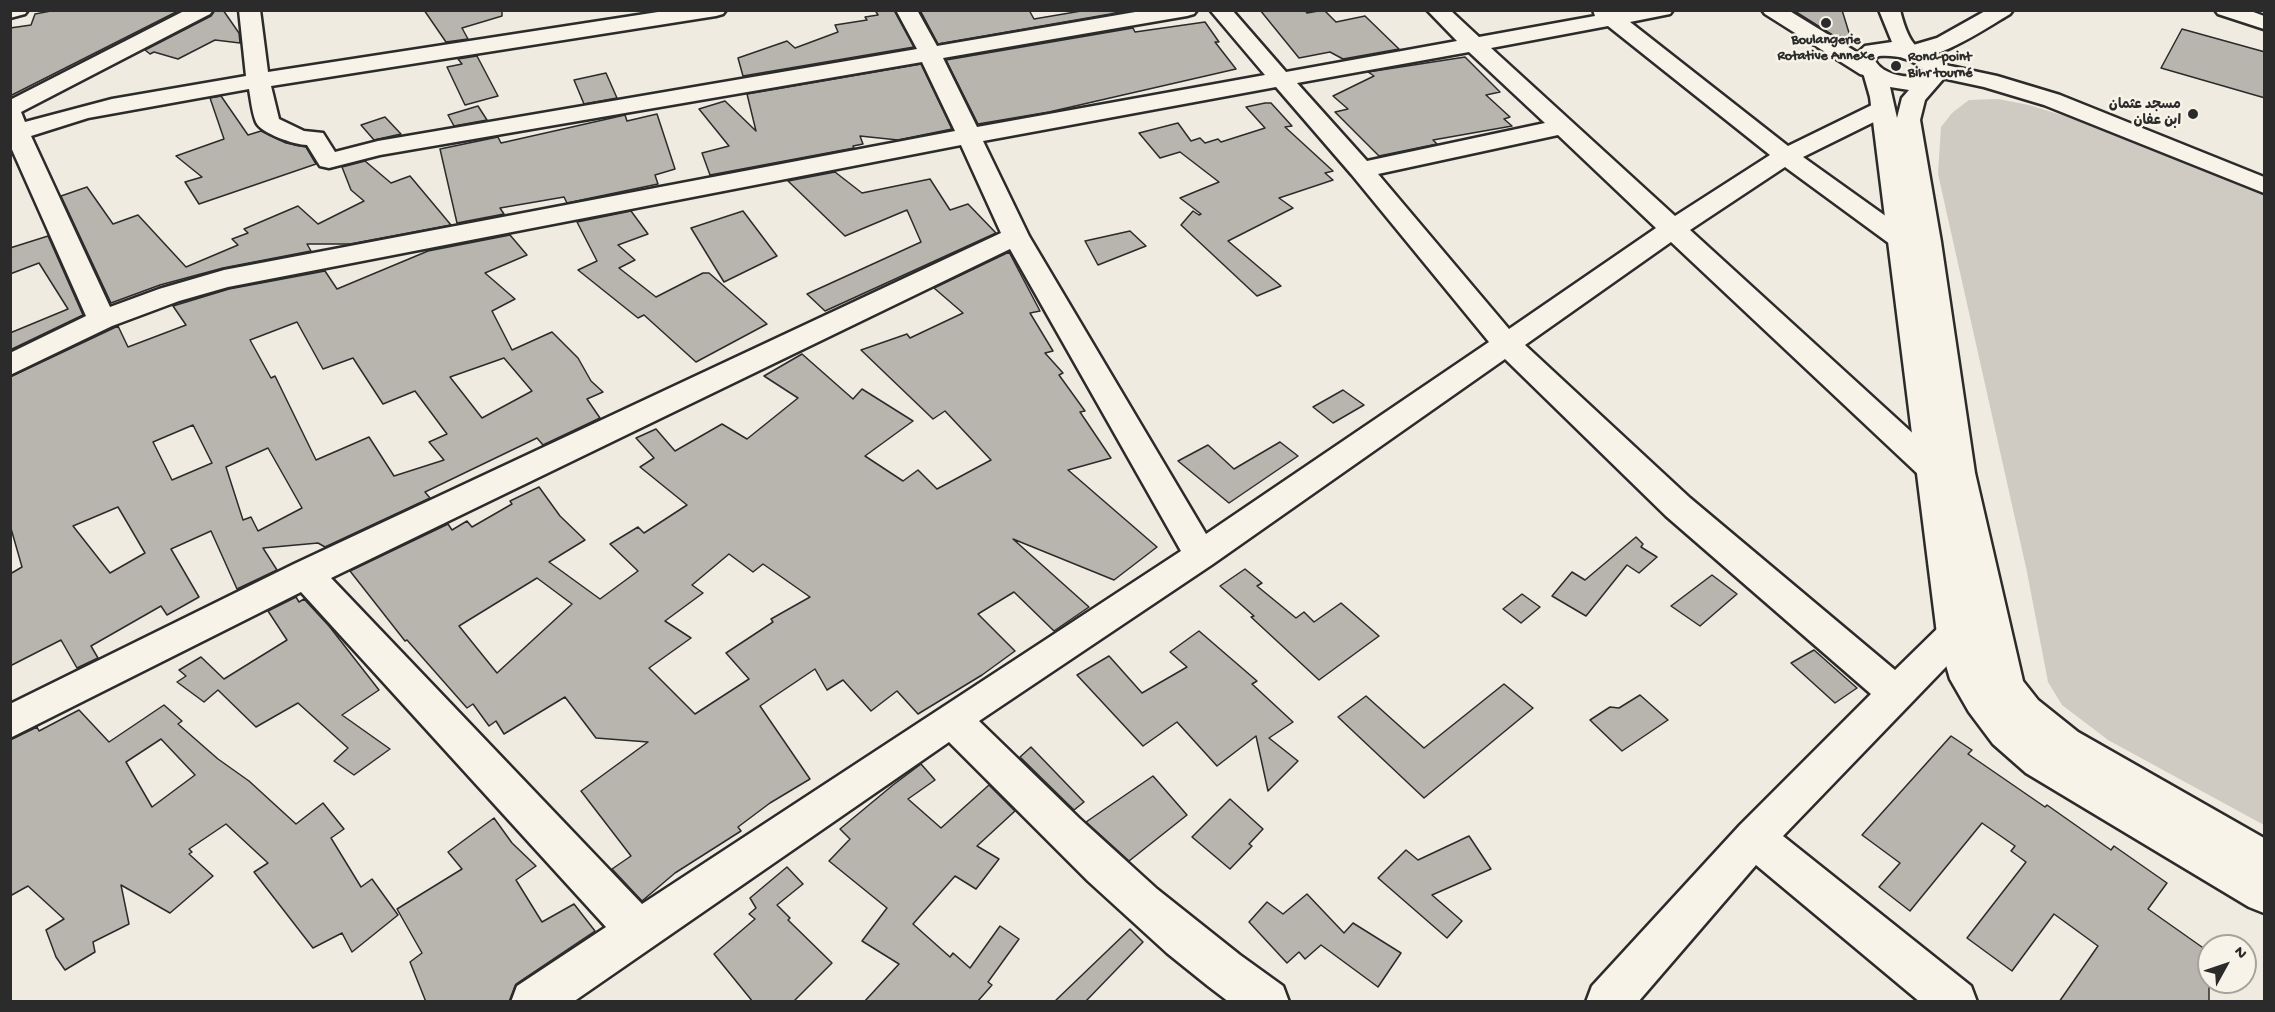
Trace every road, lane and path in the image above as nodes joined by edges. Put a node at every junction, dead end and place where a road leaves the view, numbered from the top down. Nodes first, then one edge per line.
1 (18, 10) edge
2 (203, 10) edge
3 (249, 10) edge
4 (716, 10) edge
5 (906, 10) edge
6 (1187, 10) edge
7 (1220, 10) edge
8 (1437, 10) edge
9 (1663, 10) edge
10 (1772, 10) edge
11 (2003, 10) edge
12 (2016, 10) edge
13 (2225, 10) edge
14 (10, 12) edge
15 (1607, 16) edge
16 (2265, 23) edge
17 (1874, 38) edge
18 (1473, 44) junction
19 (1910, 53) junction
20 (930, 54) junction
21 (1934, 73) junction
22 (258, 81) junction
23 (1283, 81) junction
24 (1882, 109) junction
25 (12, 123) edge
26 (1562, 127) junction
27 (969, 136) junction
28 (1786, 156) junction
29 (1361, 171) junction
30 (2265, 186) edge
31 (1673, 229) junction
32 (1016, 236) junction
33 (1899, 238) junction
34 (102, 320) junction
35 (1505, 343) junction
36 (10, 365) edge
37 (1930, 468) junction
38 (1201, 555) junction
39 (306, 574) junction
40 (1955, 634) junction
41 (1897, 694) junction
42 (952, 719) junction
43 (10, 722) edge
44 (1754, 838) junction
45 (2265, 860) edge
46 (2265, 893) edge
47 (637, 930) junction
48 (533, 1002) edge
49 (1267, 1002) edge
50 (1608, 1002) edge
51 (1955, 1002) edge

1 - 14 street
2 - 25 street
3 - 22 street
4 - 22 street
5 - 20 street
6 - 20 street
7 - 23 street
8 - 18 street
9 - 15 street
10 - 17 street
11 - 19 street
12 - 21 street
13 - 16 street
15 - 18 street
15 - 28 street
17 - 19 street
17 - 19 street
17 - 21 street
17 - 24 street
18 - 23 street
18 - 26 street
19 - 21 street
20 - 22 street
20 - 27 street
21 - 30 street
21 - 45 street
22 - 25 street
23 - 27 street
23 - 29 street
24 - 28 street
24 - 33 street
25 - 34 street
26 - 29 street
26 - 31 street
27 - 32 street
27 - 34 street
28 - 31 street
28 - 33 street
29 - 35 street
31 - 35 street
31 - 37 street
32 - 38 street
32 - 39 street
33 - 37 street
34 - 36 street
35 - 38 street
35 - 41 street
37 - 40 street
38 - 42 street
39 - 43 street
39 - 47 street
40 - 41 street
40 - 46 street
41 - 44 street
42 - 47 street
42 - 49 street
44 - 50 street
44 - 51 street
47 - 48 street

